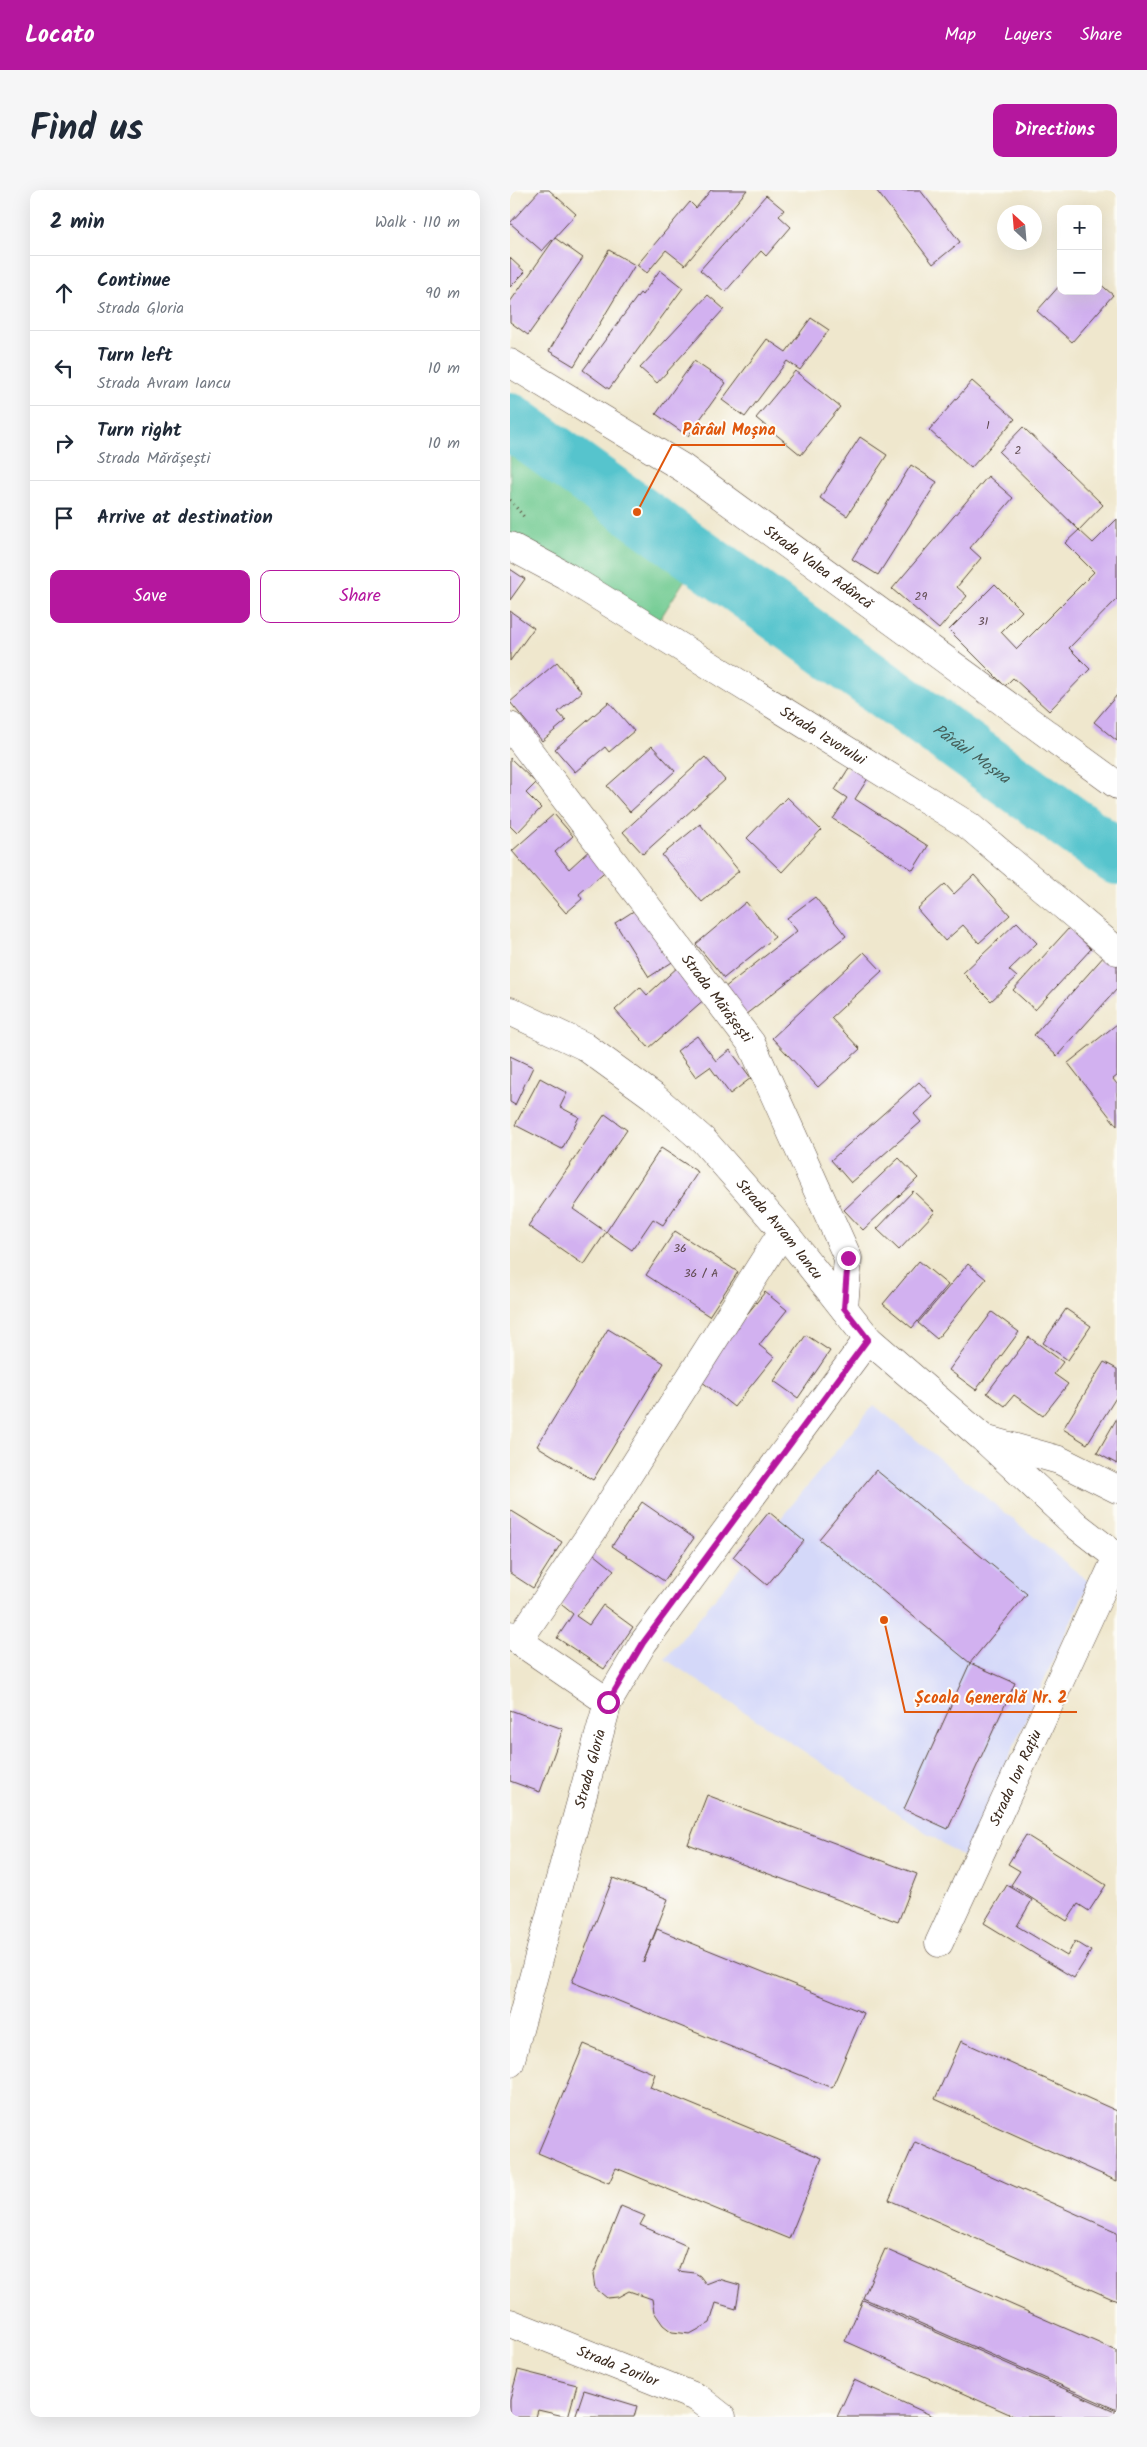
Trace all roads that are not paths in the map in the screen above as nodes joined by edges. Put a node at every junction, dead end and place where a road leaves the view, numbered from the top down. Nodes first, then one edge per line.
1 (510, 363) edge
2 (510, 546) edge
3 (510, 726) edge
4 (1117, 785) edge
5 (1117, 951) edge
6 (510, 1011) edge
7 (783, 1231) junction
8 (844, 1308) junction
9 (868, 1339) junction
10 (984, 1439) junction
11 (1117, 1489) edge
12 (1117, 1557) edge
13 (515, 1637) edge
14 (608, 1702) junction
15 (939, 1943) dead end
16 (510, 2063) edge
17 (510, 2323) edge
18 (722, 2417) edge

1 - 4 street, Strada Valea Adâncă
2 - 5 street, Strada Izvorului
3 - 8 street, Strada Mărășești
6 - 7 street, Strada Avram Iancu
7 - 8 street, Strada Avram Iancu
7 - 13 street
8 - 9 street, Strada Avram Iancu
9 - 10 street, Strada Avram Iancu
9 - 14 street, Strada Gloria
10 - 11 street
10 - 12 street, Strada Avram Iancu
12 - 15 street, Strada Ion Rațiu
13 - 14 street
14 - 16 street, Strada Gloria
17 - 18 street, Strada Zorilor

